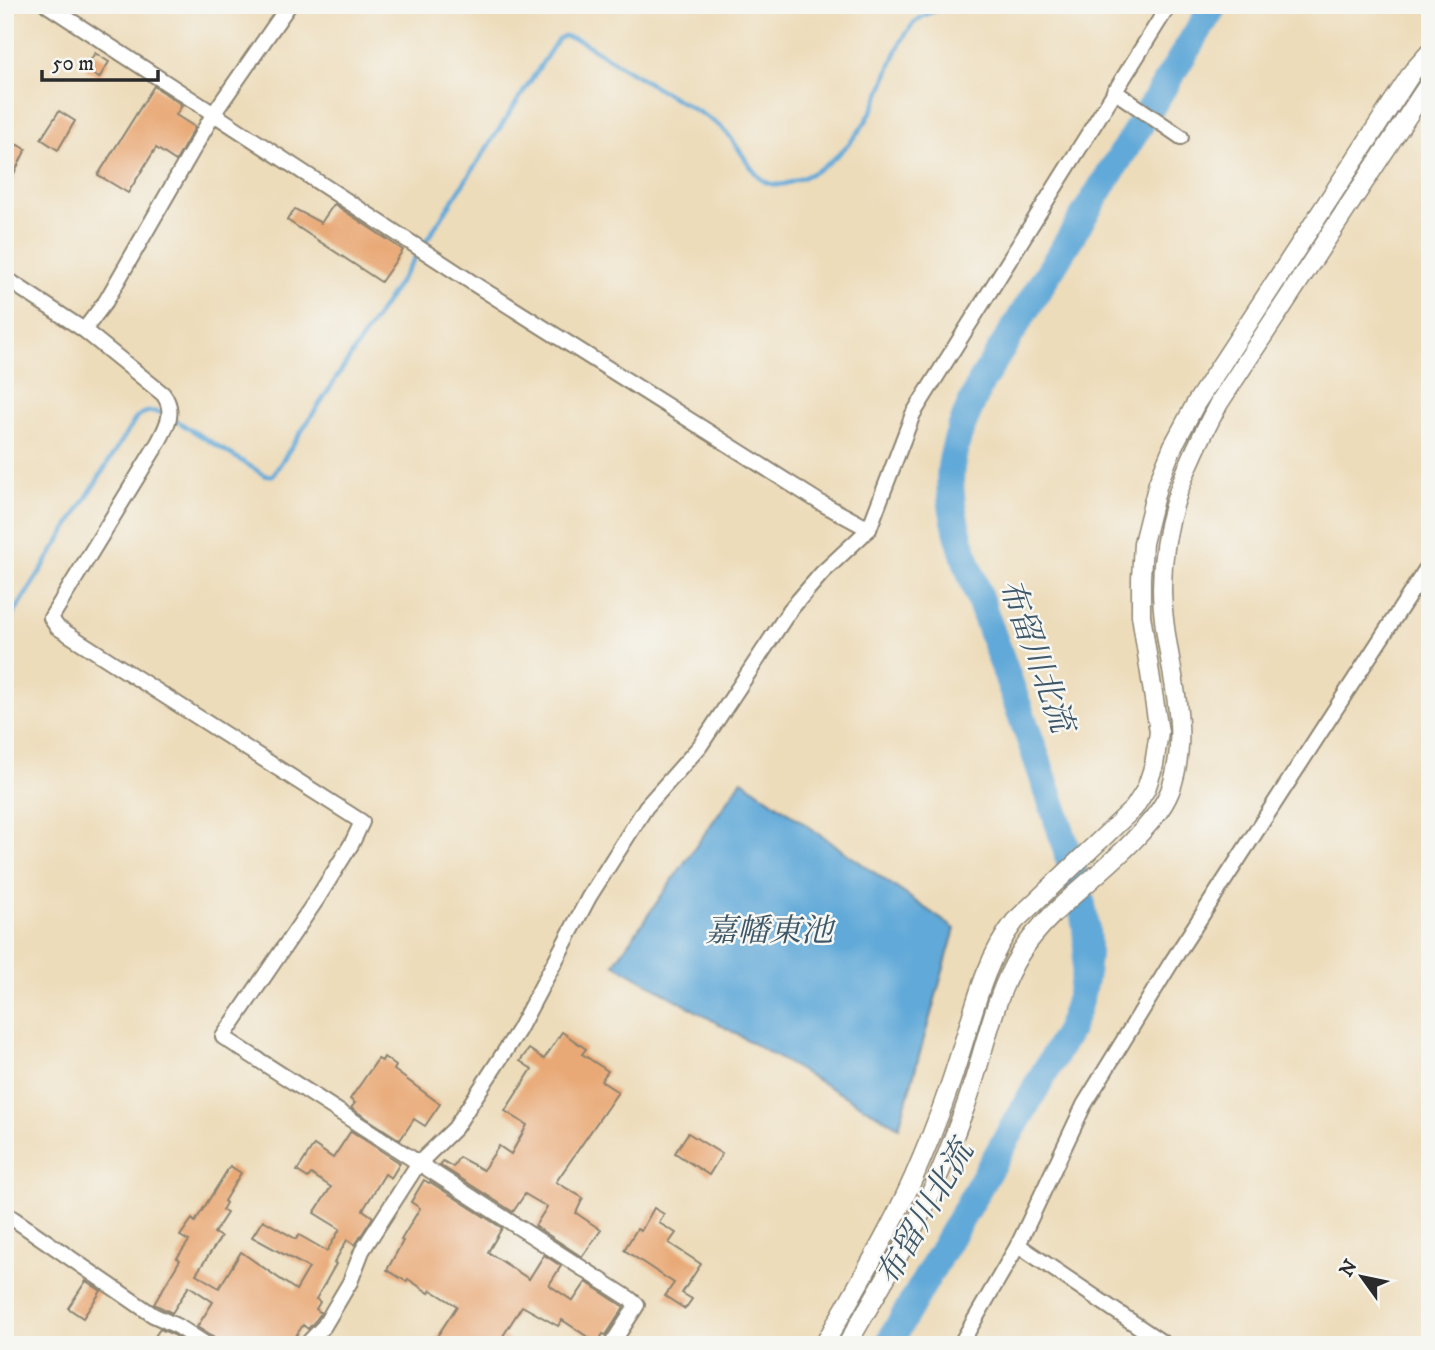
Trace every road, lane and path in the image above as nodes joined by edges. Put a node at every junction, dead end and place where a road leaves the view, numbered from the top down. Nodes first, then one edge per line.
1 (47, 5) edge
2 (289, 5) edge
3 (1169, 5) edge
4 (1430, 52) edge
5 (1430, 82) edge
6 (1119, 95) junction
7 (214, 113) junction
8 (1181, 137) dead end
9 (5, 278) edge
10 (84, 330) junction
11 (869, 529) junction
12 (1430, 563) edge
13 (418, 1164) junction
14 (5, 1213) edge
15 (1018, 1245) junction
16 (207, 1345) edge
17 (306, 1345) edge
18 (611, 1345) edge
19 (824, 1345) edge
20 (847, 1345) edge
21 (960, 1345) edge
22 (1166, 1345) edge

1 - 7 street
2 - 7 street
3 - 6 street
4 - 19 street
5 - 20 street
6 - 8 street
6 - 11 street
7 - 10 street
7 - 11 street
9 - 10 street
10 - 13 street
11 - 13 street
12 - 15 street
13 - 17 street
13 - 18 street
14 - 16 street
15 - 21 street
15 - 22 street

